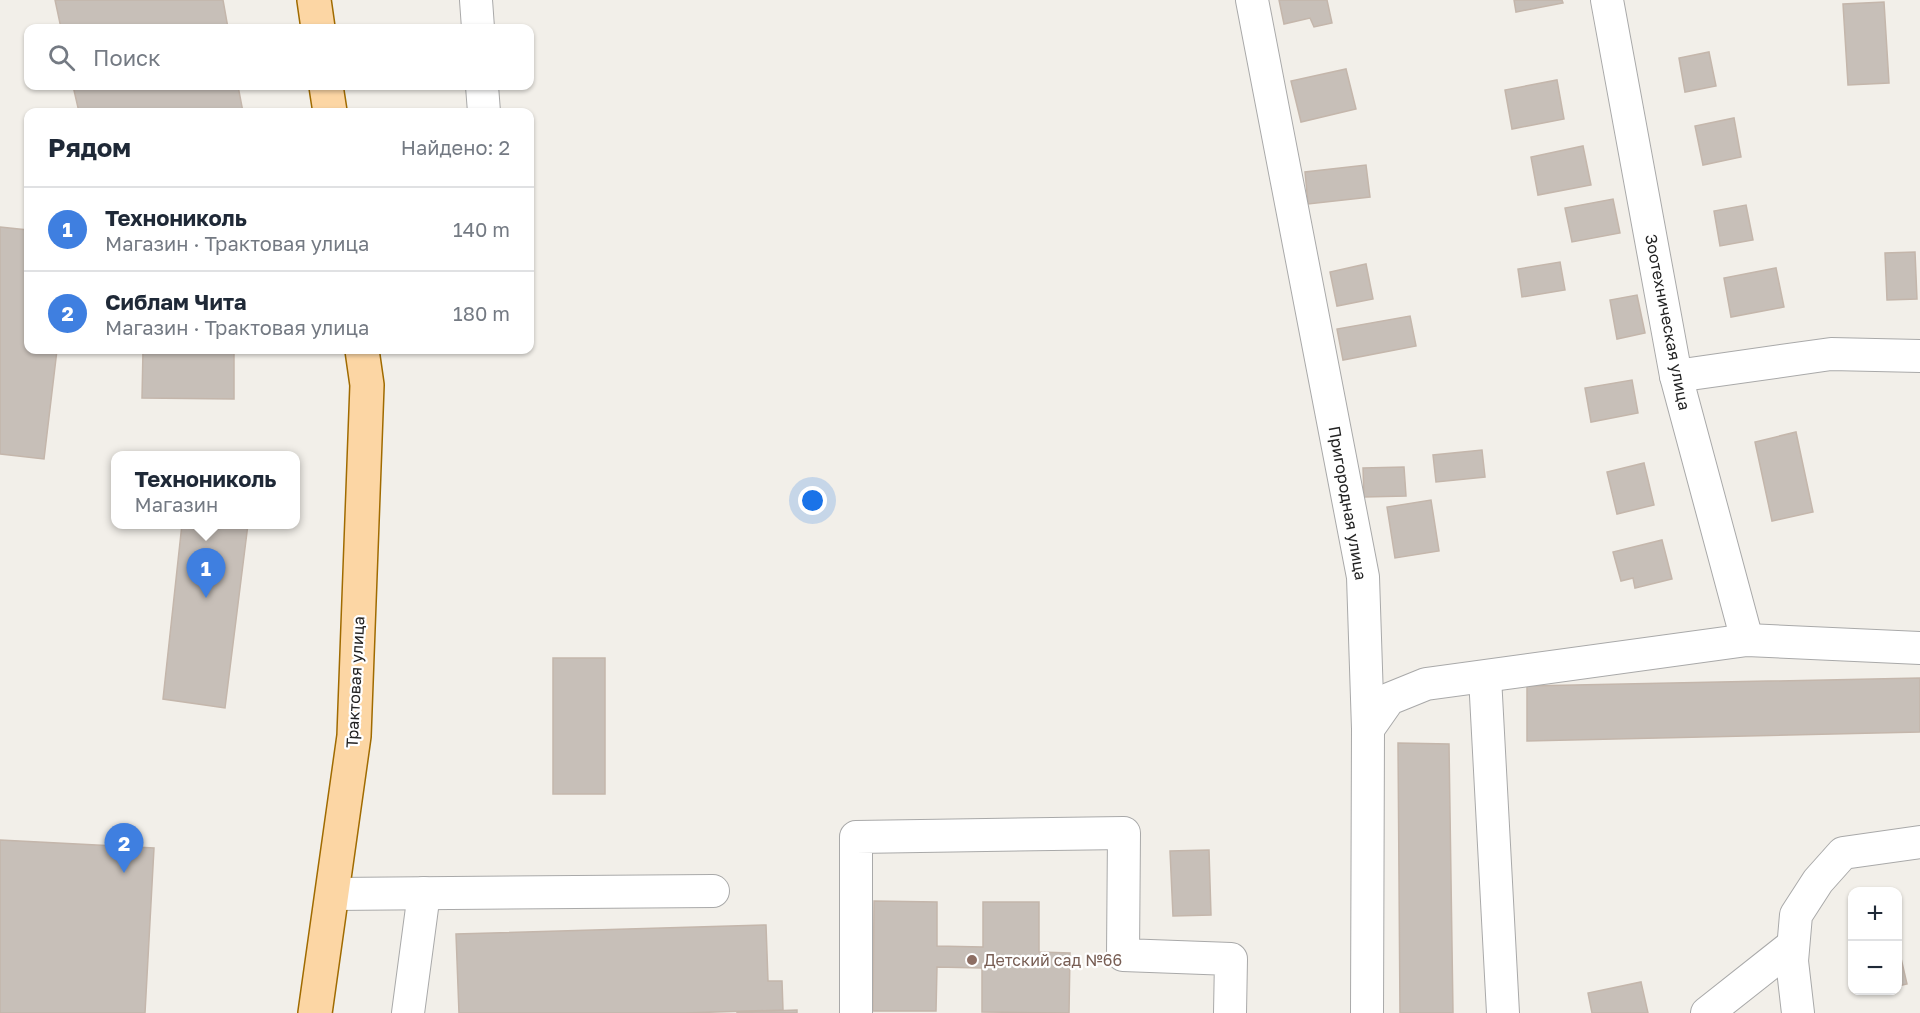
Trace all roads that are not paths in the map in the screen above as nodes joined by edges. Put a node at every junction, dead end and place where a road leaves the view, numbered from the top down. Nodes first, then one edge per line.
1 (314, 0) edge
2 (476, 0) edge
3 (1252, 0) edge
4 (1607, 0) edge
5 (317, 24) edge
6 (478, 24) edge
7 (327, 90) edge
8 (482, 90) edge
9 (329, 108) edge
10 (484, 108) edge
11 (363, 354) edge
12 (1920, 356) edge
13 (1676, 376) junction
14 (1747, 640) junction
15 (1920, 648) edge
16 (1485, 677) junction
17 (1368, 729) junction
18 (1920, 842) edge
19 (713, 891) dead end
20 (424, 893) junction
21 (332, 894) junction
22 (1793, 945) junction
23 (315, 1013) edge
24 (408, 1013) edge
25 (856, 1013) edge
26 (1230, 1013) edge
27 (1367, 1013) edge
28 (1503, 1013) edge
29 (1707, 1013) edge
30 (1798, 1013) edge

1 - 5 main road
2 - 6 street
3 - 17 street, Пригородная улица
4 - 13 street, Зоотехническая улица
7 - 9 main road
8 - 10 street
11 - 21 main road, Трактовая улица
12 - 13 street
13 - 14 street, Зоотехническая улица
14 - 15 street
14 - 16 street
16 - 17 street
16 - 28 street
17 - 27 street, Пригородная улица
18 - 22 street
19 - 20 street
20 - 21 street
20 - 24 street
21 - 23 main road, Трактовая улица
22 - 29 street
22 - 30 street
25 - 26 street

